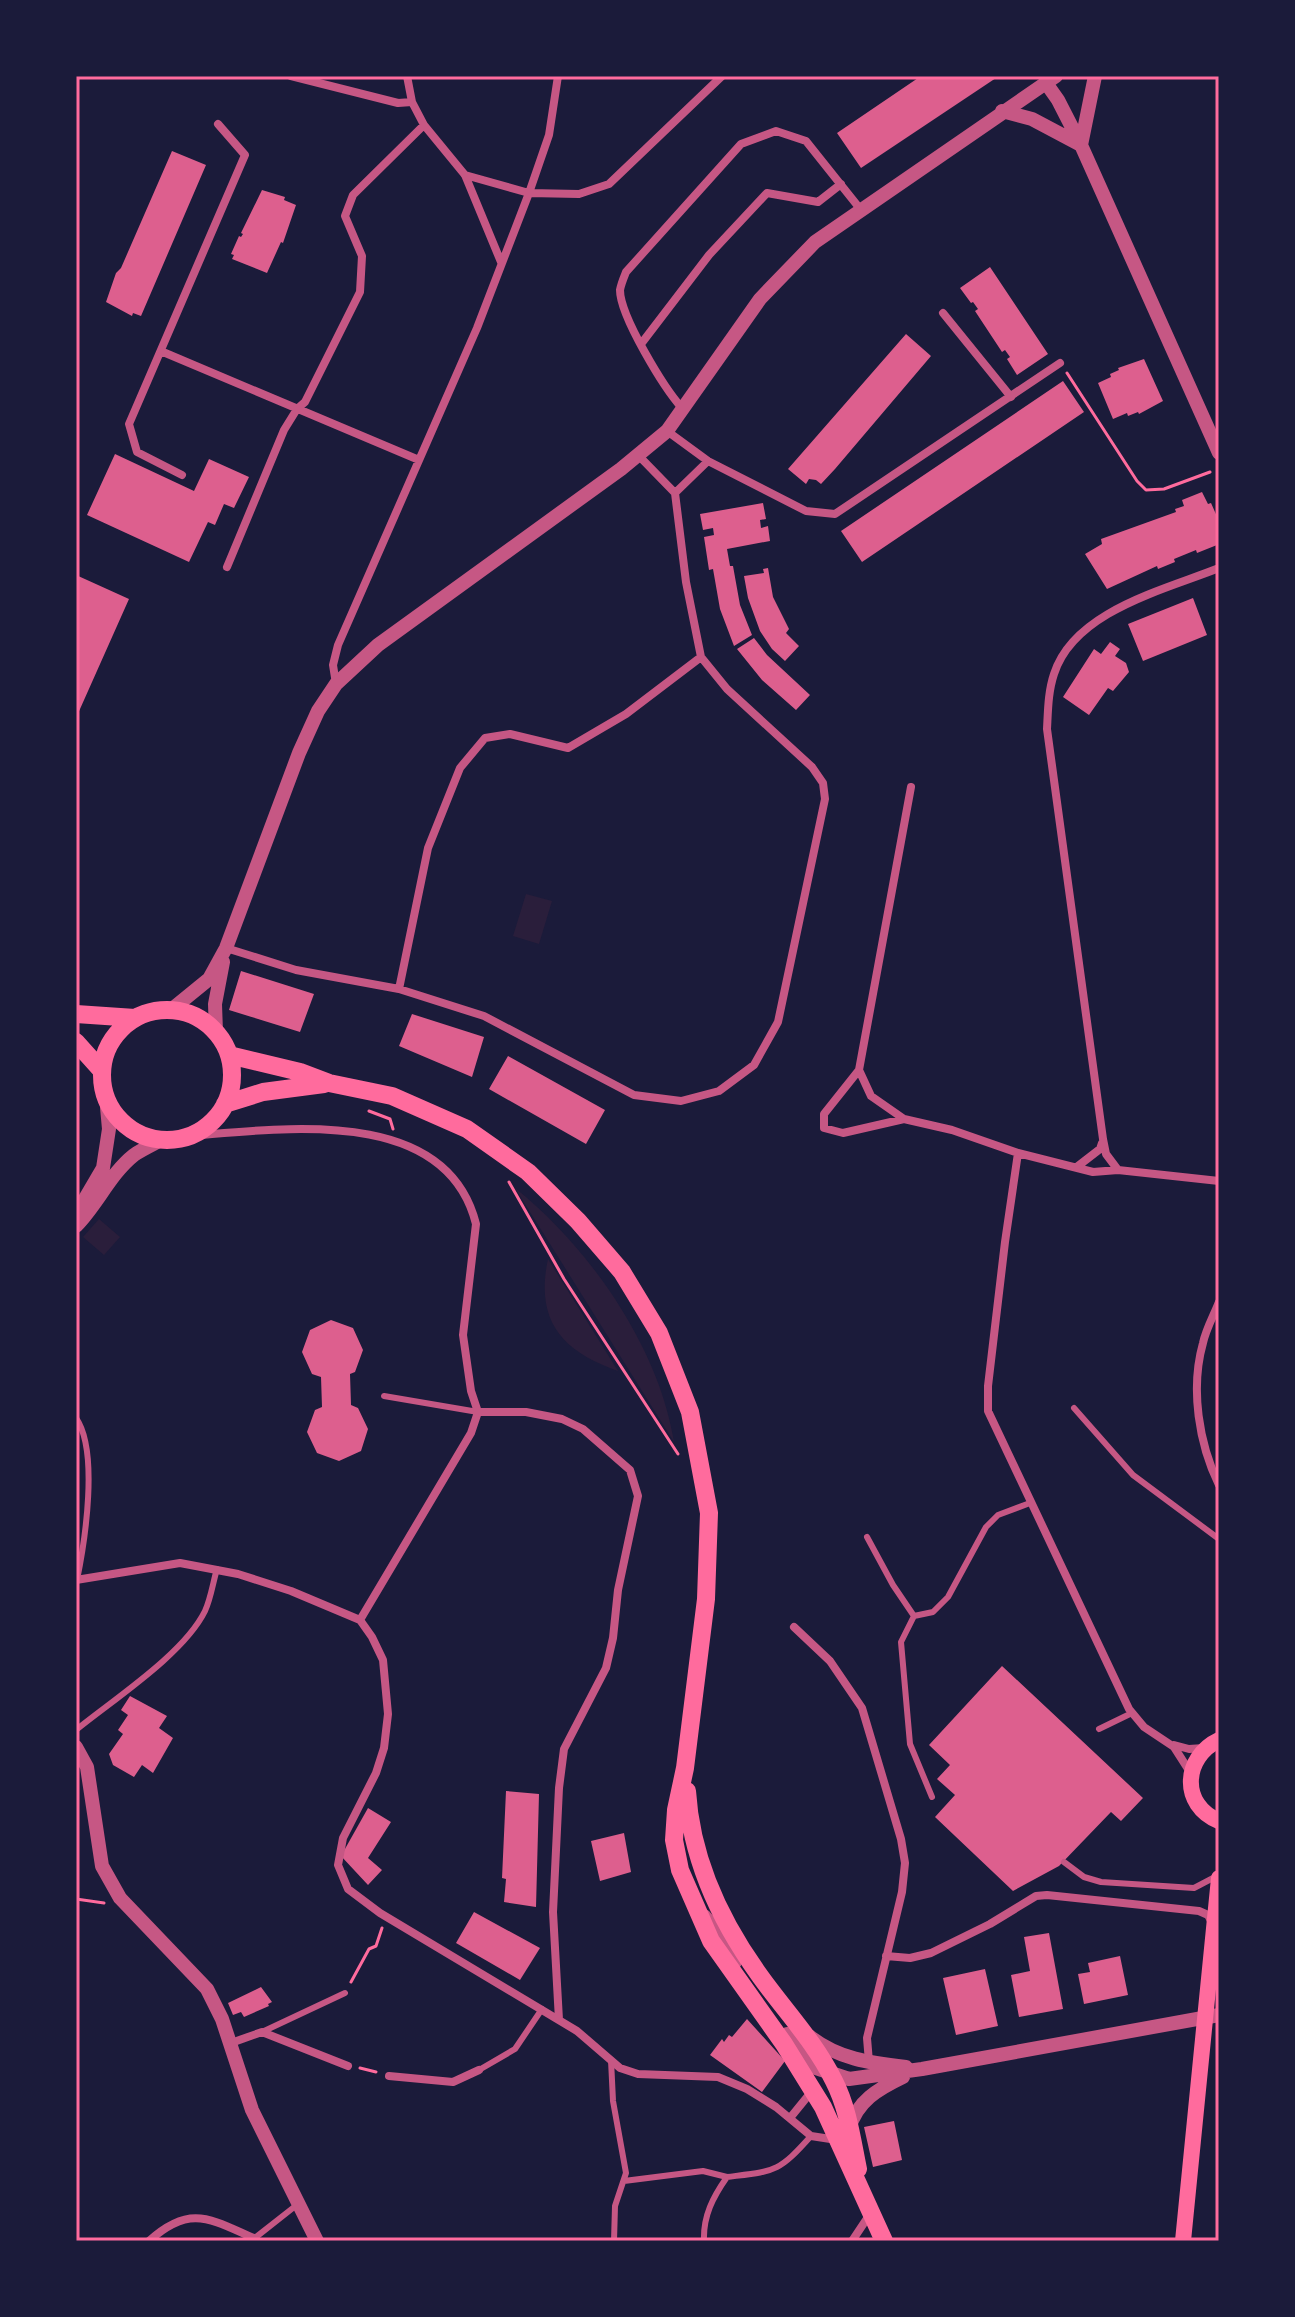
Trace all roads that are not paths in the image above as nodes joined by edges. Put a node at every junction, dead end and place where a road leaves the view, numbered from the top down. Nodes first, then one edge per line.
1 (291, 76) edge
2 (407, 76) edge
3 (558, 76) edge
4 (722, 76) edge
5 (1095, 76) edge
6 (1046, 78) edge
7 (412, 102) junction
8 (1002, 111) junction
9 (218, 124) dead end
10 (424, 125) junction
11 (1081, 145) junction
12 (465, 175) junction
13 (841, 184) junction
14 (529, 193) junction
15 (861, 210) junction
16 (501, 263) junction
17 (943, 313) dead end
18 (641, 344) junction
19 (163, 352) junction
20 (1060, 363) road end
21 (1011, 397) junction
22 (682, 408) junction
23 (297, 409) junction
24 (667, 431) junction
25 (1219, 453) edge
26 (638, 455) junction
27 (419, 460) junction
28 (708, 461) junction
29 (182, 475) dead end
30 (675, 493) junction
31 (227, 567) dead end
32 (1219, 568) edge
33 (701, 657) junction
34 (336, 684) junction
35 (911, 787) dead end
36 (226, 948) junction
37 (399, 989) junction
38 (171, 1010) junction
39 (76, 1014) edge
40 (135, 1018) junction
41 (216, 1032) junction
42 (76, 1042) edge
43 (229, 1055) junction
44 (859, 1070) junction
45 (102, 1071) junction
46 (329, 1083) junction
47 (106, 1096) junction
48 (225, 1104) junction
49 (904, 1119) junction
50 (188, 1136) junction
51 (163, 1139) junction
52 (1103, 1139) junction
53 (1018, 1153) junction
54 (1078, 1166) junction
55 (1118, 1170) junction
56 (1219, 1181) edge
57 (76, 1214) edge
58 (76, 1226) edge
59 (1219, 1302) edge
60 (384, 1396) dead end
61 (1074, 1408) dead end
62 (478, 1412) junction
63 (76, 1418) edge
64 (1219, 1485) edge
65 (1030, 1503) junction
66 (867, 1537) dead end
67 (1219, 1539) edge
68 (217, 1569) junction
69 (77, 1580) edge
70 (914, 1616) junction
71 (360, 1620) junction
72 (794, 1627) dead end
73 (1132, 1713) junction
74 (1099, 1729) dead end
75 (76, 1730) edge
76 (1163, 1740) junction
77 (1215, 1742) edge
78 (76, 1747) edge
79 (685, 1768) junction
80 (1190, 1773) junction
81 (932, 1797) dead end
82 (1215, 1819) edge
83 (1219, 1834) edge
84 (1064, 1862) dead end
85 (1219, 1871) edge
86 (1219, 1878) edge
87 (692, 1904) junction
88 (1214, 1927) junction
89 (886, 1956) junction
90 (345, 1993) road end
91 (542, 2009) junction
92 (1213, 2016) edge
93 (559, 2020) junction
94 (800, 2029) junction
95 (262, 2032) junction
96 (231, 2043) junction
97 (611, 2060) junction
98 (869, 2063) junction
99 (348, 2066) road end
100 (922, 2069) junction
101 (479, 2070) joint
102 (831, 2075) junction
103 (389, 2076) road end
104 (813, 2090) junction
105 (790, 2118) junction
106 (843, 2135) junction
107 (811, 2136) junction
108 (727, 2177) junction
109 (624, 2181) junction
110 (298, 2204) junction
111 (868, 2206) junction
112 (253, 2239) edge
113 (149, 2241) edge
114 (317, 2241) edge
115 (614, 2241) edge
116 (704, 2241) edge
117 (852, 2241) edge
118 (884, 2241) edge
119 (1183, 2241) edge

1 - 7 street
2 - 7 street
3 - 14 street
4 - 14 street
5 - 11 street
6 - 8 street
6 - 11 street
7 - 10 street
8 - 11 street
8 - 15 street
9 - 19 street
10 - 12 street
10 - 23 street
11 - 25 street
12 - 14 street
12 - 16 street
13 - 15 street
13 - 18 street
13 - 18 street
14 - 16 street
15 - 22 street
16 - 27 street
17 - 21 street
18 - 22 street
19 - 23 street
19 - 29 street
20 - 21 street
21 - 28 street
22 - 24 street
23 - 27 street
23 - 31 street
24 - 26 street
24 - 28 street
26 - 30 street
26 - 34 street
27 - 34 street
28 - 30 street
30 - 33 street
32 - 52 street
33 - 37 street
33 - 37 street
34 - 36 street
35 - 44 street
36 - 37 street
36 - 38 street
36 - 41 street
38 - 40 main road
38 - 41 main road
39 - 40 main road
40 - 45 main road
41 - 43 main road
42 - 45 main road
43 - 46 main road
43 - 48 main road
44 - 49 street
44 - 49 street
45 - 47 main road
46 - 48 main road
46 - 79 main road
47 - 51 main road
47 - 57 street
48 - 50 main road
49 - 53 street
50 - 51 main road
50 - 62 street
51 - 58 street
52 - 54 street
52 - 55 street
53 - 54 street
53 - 65 street
54 - 55 street
55 - 56 street
59 - 64 street
60 - 62 lane
61 - 67 lane
62 - 71 street
62 - 93 street
63 - 69 lane
65 - 70 lane
65 - 73 street
66 - 70 lane
68 - 69 street
68 - 71 street
68 - 75 lane
70 - 81 lane
71 - 91 street
72 - 89 street
73 - 74 lane
73 - 76 street
76 - 77 street
76 - 80 street
77 - 80 main road
78 - 96 street
79 - 87 main road
79 - 94 main road
80 - 82 main road
82 - 83 main road
84 - 85 lane
86 - 88 main road
87 - 102 street
87 - 104 main road
88 - 89 street
88 - 92 main road
89 - 98 street
90 - 95 lane
91 - 93 street
91 - 101 lane
92 - 100 street
92 - 119 main road
93 - 97 street
94 - 98 street
94 - 102 main road
95 - 96 street
95 - 99 street
96 - 110 street
97 - 105 street
97 - 109 lane
98 - 100 street
100 - 102 street
100 - 106 street
101 - 103 street
102 - 106 main road
104 - 105 street
104 - 106 main road
105 - 107 street
106 - 107 street
106 - 111 main road
107 - 108 lane
108 - 109 lane
108 - 116 lane
109 - 115 lane
110 - 112 lane
110 - 114 street
111 - 117 street
111 - 118 main road
112 - 113 street

